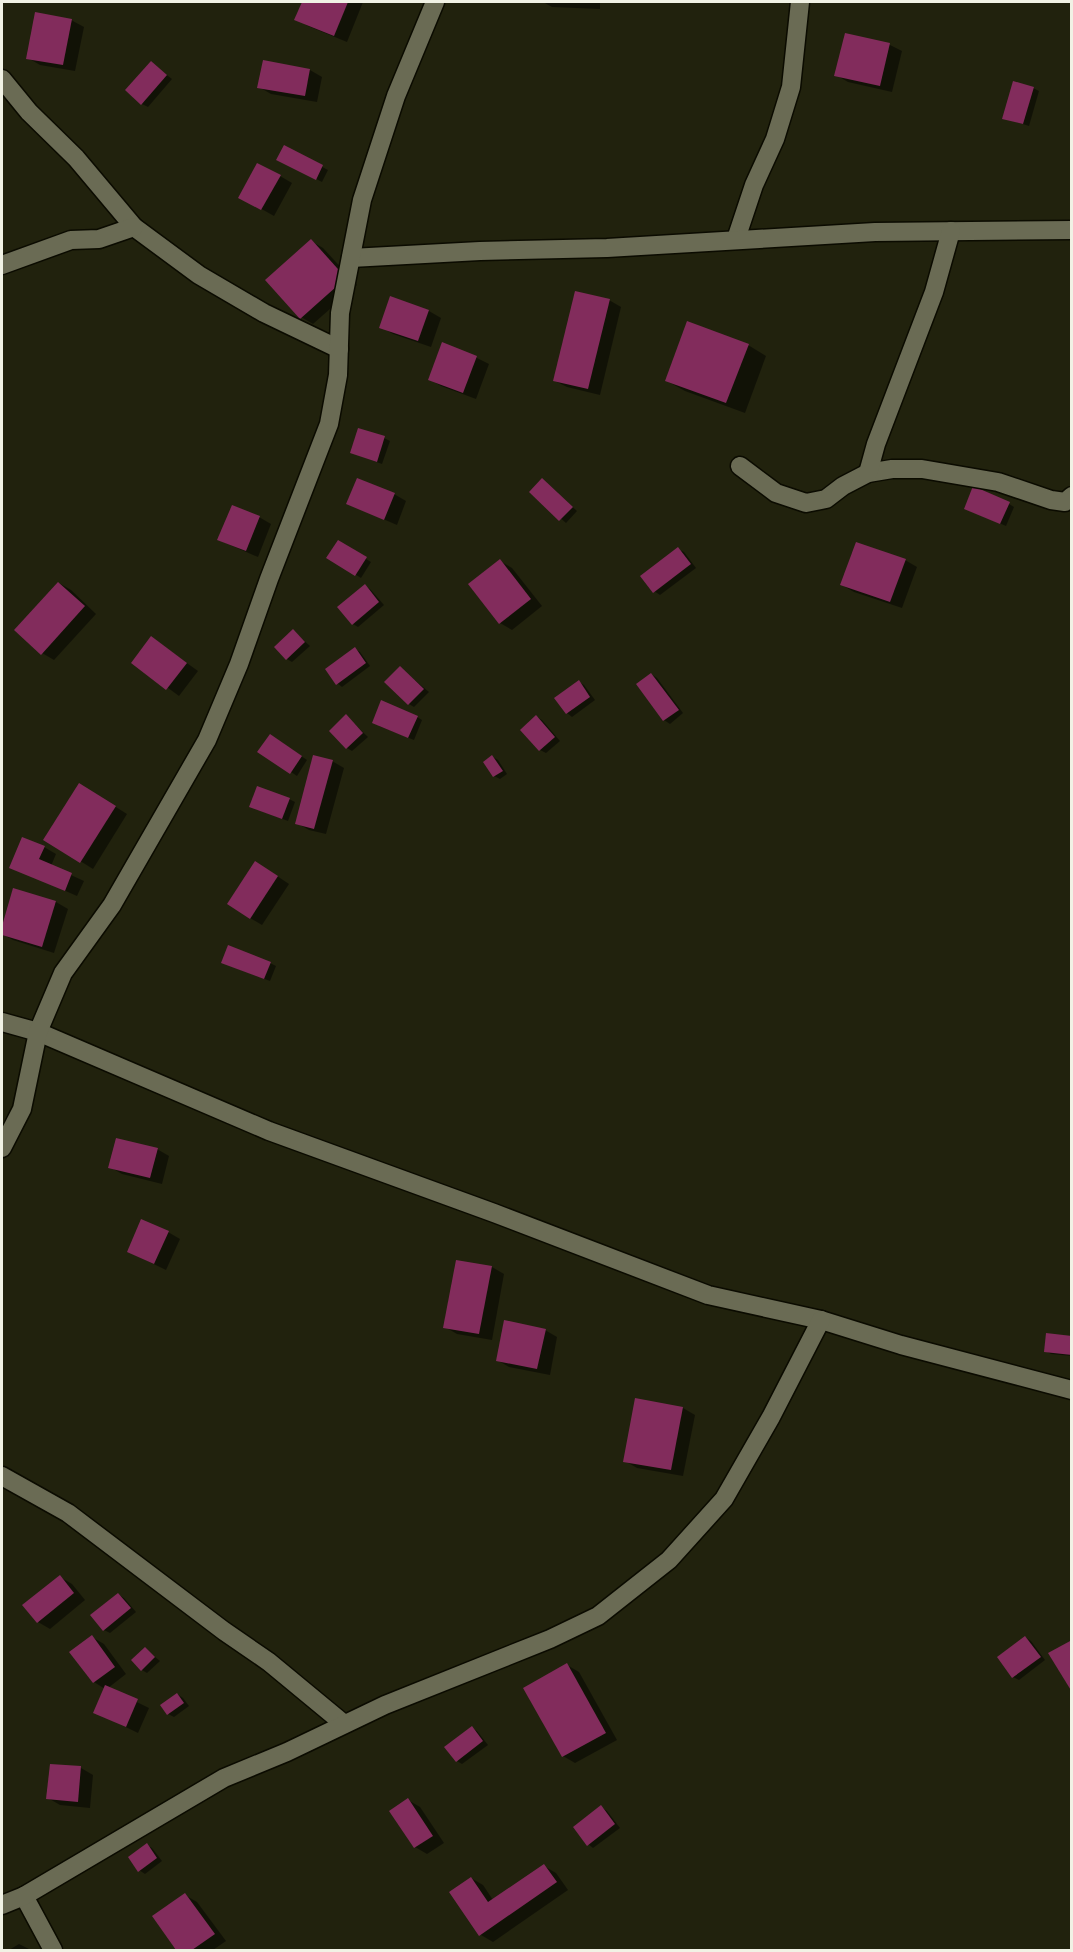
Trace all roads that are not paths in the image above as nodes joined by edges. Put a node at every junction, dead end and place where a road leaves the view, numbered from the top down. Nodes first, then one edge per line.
1 (435, 2) edge
2 (800, 2) edge
3 (2, 79) edge
4 (134, 227) junction
5 (1071, 230) edge
6 (951, 231) junction
7 (736, 239) junction
8 (351, 258) junction
9 (2, 265) edge
10 (339, 349) junction
11 (740, 466) dead end
12 (868, 473) junction
13 (1071, 496) edge
14 (2, 1022) edge
15 (38, 1032) junction
16 (2, 1148) edge
17 (821, 1320) junction
18 (1071, 1390) edge
19 (2, 1476) edge
20 (344, 1724) junction
21 (24, 1896) junction
22 (2, 1905) edge
23 (53, 1950) edge

1 - 8 street
2 - 7 street
3 - 4 street
4 - 9 street
4 - 10 street
5 - 6 street
6 - 7 street
6 - 12 street
7 - 8 street
8 - 10 street
10 - 15 street
11 - 12 street
12 - 13 street
14 - 15 street
15 - 16 street
15 - 17 street
17 - 18 street
17 - 20 street
19 - 20 street
20 - 21 street
21 - 22 street
21 - 23 street

